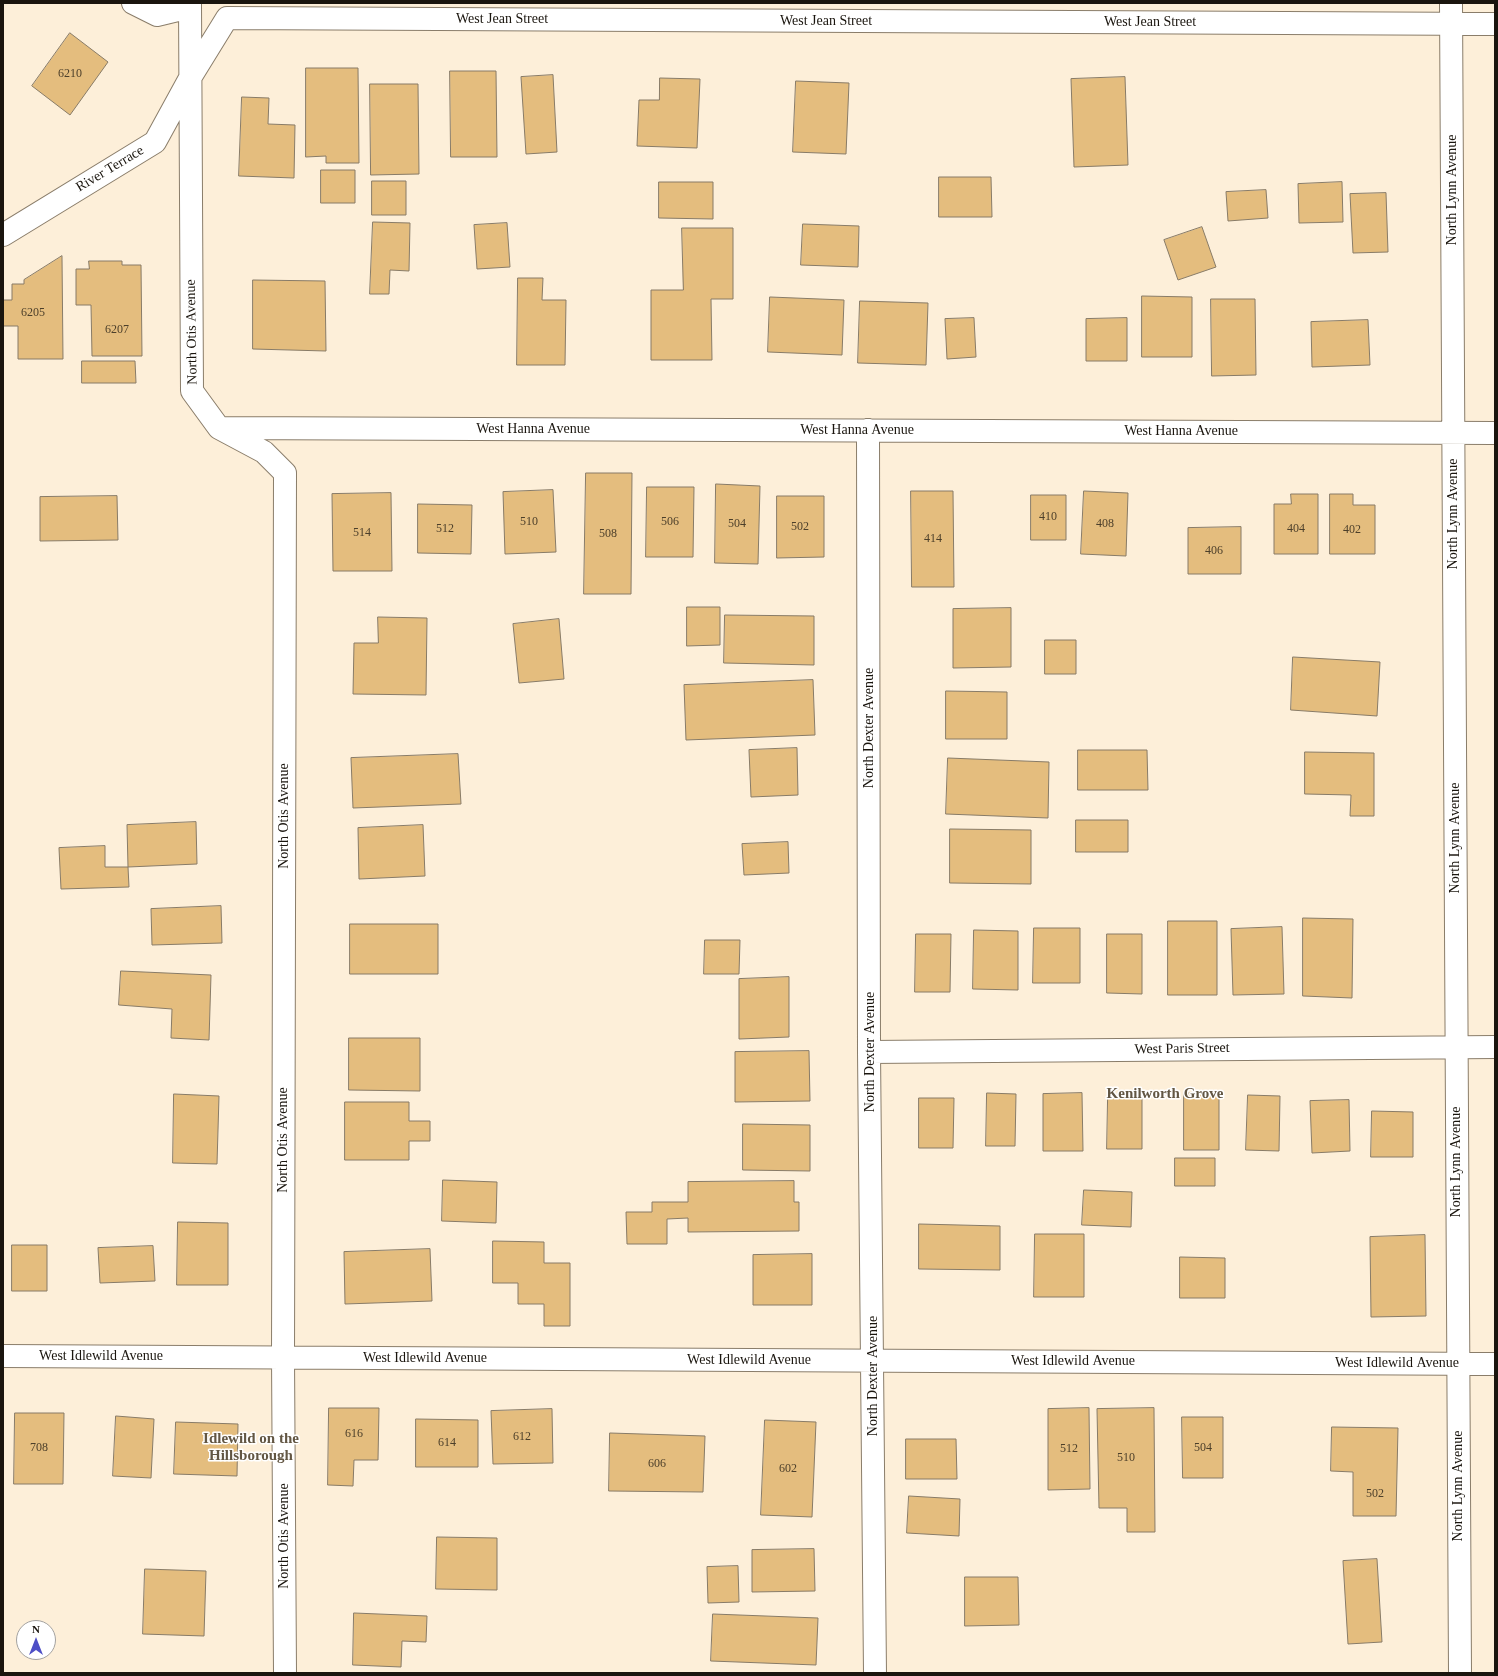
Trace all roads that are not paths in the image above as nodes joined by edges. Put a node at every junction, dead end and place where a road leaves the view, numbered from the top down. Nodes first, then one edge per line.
1 (133, 3) edge
2 (190, 5) edge
3 (1451, 13) edge
4 (1495, 24) edge
5 (190, 78) junction
6 (3, 235) edge
7 (219, 428) junction
8 (868, 430) junction
9 (1453, 432) junction
10 (1495, 432) edge
11 (1456, 1046) junction
12 (1495, 1047) edge
13 (869, 1052) junction
14 (3, 1356) edge
15 (283, 1357) junction
16 (872, 1360) junction
17 (1458, 1364) junction
18 (1495, 1364) edge
19 (285, 1673) edge
20 (875, 1673) edge
21 (1460, 1673) edge

1 - 2 street
2 - 5 street, North Otis Avenue
3 - 4 street, West Jean Street
3 - 5 street, West Jean Street
3 - 9 street, North Lynn Avenue
5 - 6 street, River Terrace
5 - 7 street, North Otis Avenue
7 - 8 street, West Hanna Avenue
7 - 15 street, North Otis Avenue
8 - 9 street, West Hanna Avenue
8 - 13 street, North Dexter Avenue
9 - 10 street, West Hanna Avenue
9 - 11 street, North Lynn Avenue
11 - 12 street, West Paris Street
11 - 13 street, West Paris Street
11 - 17 street, North Lynn Avenue
13 - 16 street, North Dexter Avenue
14 - 15 street, West Idlewild Avenue
15 - 16 street, West Idlewild Avenue
15 - 19 street, North Otis Avenue
16 - 17 street, West Idlewild Avenue
16 - 20 street, North Dexter Avenue
17 - 18 street, West Idlewild Avenue
17 - 21 street, North Lynn Avenue

